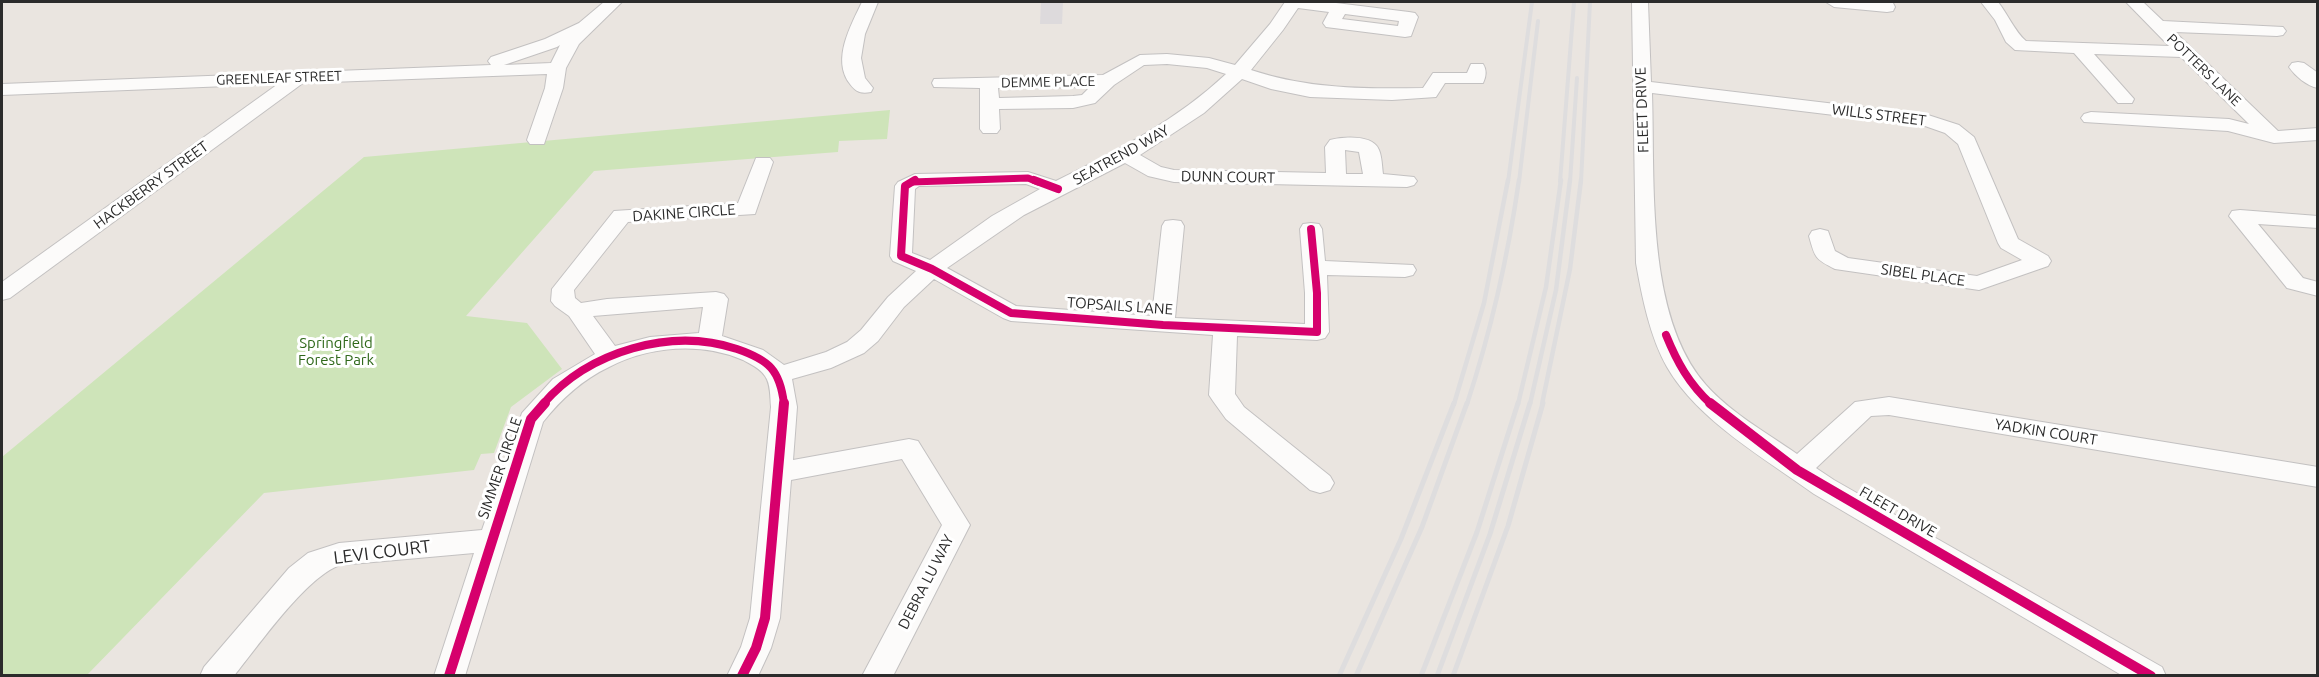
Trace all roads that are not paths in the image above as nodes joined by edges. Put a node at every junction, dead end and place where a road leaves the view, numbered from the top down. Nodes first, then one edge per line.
1 (614, 2) edge
2 (870, 2) edge
3 (1293, 2) edge
4 (1640, 2) edge
5 (1834, 2) edge
6 (1989, 2) edge
7 (2134, 2) edge
8 (1887, 7) dead end
9 (1339, 9) dead end
10 (585, 26) junction
11 (2158, 26) junction
12 (2277, 32) dead end
13 (2079, 48) junction
14 (2185, 52) junction
15 (2298, 67) dead end
16 (557, 68) junction
17 (1476, 68) dead end
18 (462, 70) junction
19 (1240, 71) junction
20 (300, 77) junction
21 (1107, 81) junction
22 (941, 83) dead end
23 (989, 83) junction
24 (2318, 83) edge
25 (1641, 86) junction
26 (864, 88) dead end
27 (2, 89) edge
28 (2126, 99) dead end
29 (990, 104) junction
30 (2091, 118) dead end
31 (990, 129) dead end
32 (2318, 134) edge
33 (2274, 137) junction
34 (537, 140) dead end
35 (1125, 155) junction
36 (763, 162) dead end
37 (1335, 179) junction
38 (1374, 180) junction
39 (1407, 181) dead end
40 (1058, 189) junction
41 (2318, 222) edge
42 (1173, 226) dead end
43 (1311, 229) dead end
44 (1820, 236) dead end
45 (2040, 261) joint
46 (1315, 268) junction
47 (932, 269) junction
48 (1406, 270) dead end
49 (2318, 289) edge
50 (2, 293) edge
51 (577, 310) junction
52 (1163, 325) junction
53 (1225, 328) junction
54 (709, 342) junction
55 (610, 357) junction
56 (778, 375) junction
57 (1797, 470) junction
58 (780, 472) junction
59 (2318, 477) edge
60 (1320, 483) dead end
61 (492, 540) junction
62 (215, 675) edge
63 (449, 675) edge
64 (742, 675) edge
65 (877, 675) edge
66 (2151, 675) edge

1 - 10 street
2 - 26 street
3 - 9 street
3 - 19 street, SEATREND WAY
4 - 25 street, FLEET DRIVE
5 - 8 street
6 - 13 street
7 - 11 street, POTTERS LANE
10 - 16 street
10 - 18 street
11 - 12 street
11 - 14 street, POTTERS LANE
13 - 14 street
13 - 28 street
14 - 33 street, POTTERS LANE
15 - 24 street
16 - 18 street, GREENLEAF STREET
16 - 34 street
17 - 19 street, DEMME PLACE
18 - 20 street, GREENLEAF STREET
19 - 21 street, DEMME PLACE
19 - 35 street, SEATREND WAY
20 - 27 street, GREENLEAF STREET
20 - 50 street, HACKBERRY STREET
21 - 23 street, DEMME PLACE
21 - 29 street, DEMME PLACE
22 - 23 street, DEMME PLACE
23 - 29 street, DEMME PLACE
25 - 45 street, WILLS STREET
25 - 57 street, FLEET DRIVE
29 - 31 street, DEMME PLACE
30 - 33 street
32 - 33 street
35 - 37 street, DUNN COURT
35 - 40 street, SEATREND WAY
36 - 51 street, DAKINE CIRCLE
37 - 38 street, DUNN COURT
37 - 38 street
38 - 39 street, DUNN COURT
40 - 47 street, SEATREND WAY
40 - 47 street, TOPSAILS LANE
41 - 49 street
42 - 52 street
43 - 46 street
44 - 45 street, SIBEL PLACE
46 - 48 street
46 - 53 street, TOPSAILS LANE
47 - 52 street, TOPSAILS LANE
47 - 56 street, SEATREND WAY
51 - 54 street
51 - 55 street, DAKINE CIRCLE
52 - 53 street, TOPSAILS LANE
53 - 60 street
54 - 55 street, SIMMER CIRCLE
54 - 56 street, SIMMER CIRCLE
55 - 61 street, SIMMER CIRCLE
56 - 58 street
57 - 59 street, YADKIN COURT
57 - 66 street, FLEET DRIVE
58 - 64 street
58 - 65 street, DEBRA LU WAY
61 - 62 street, LEVI COURT
61 - 63 street, SIMMER CIRCLE

